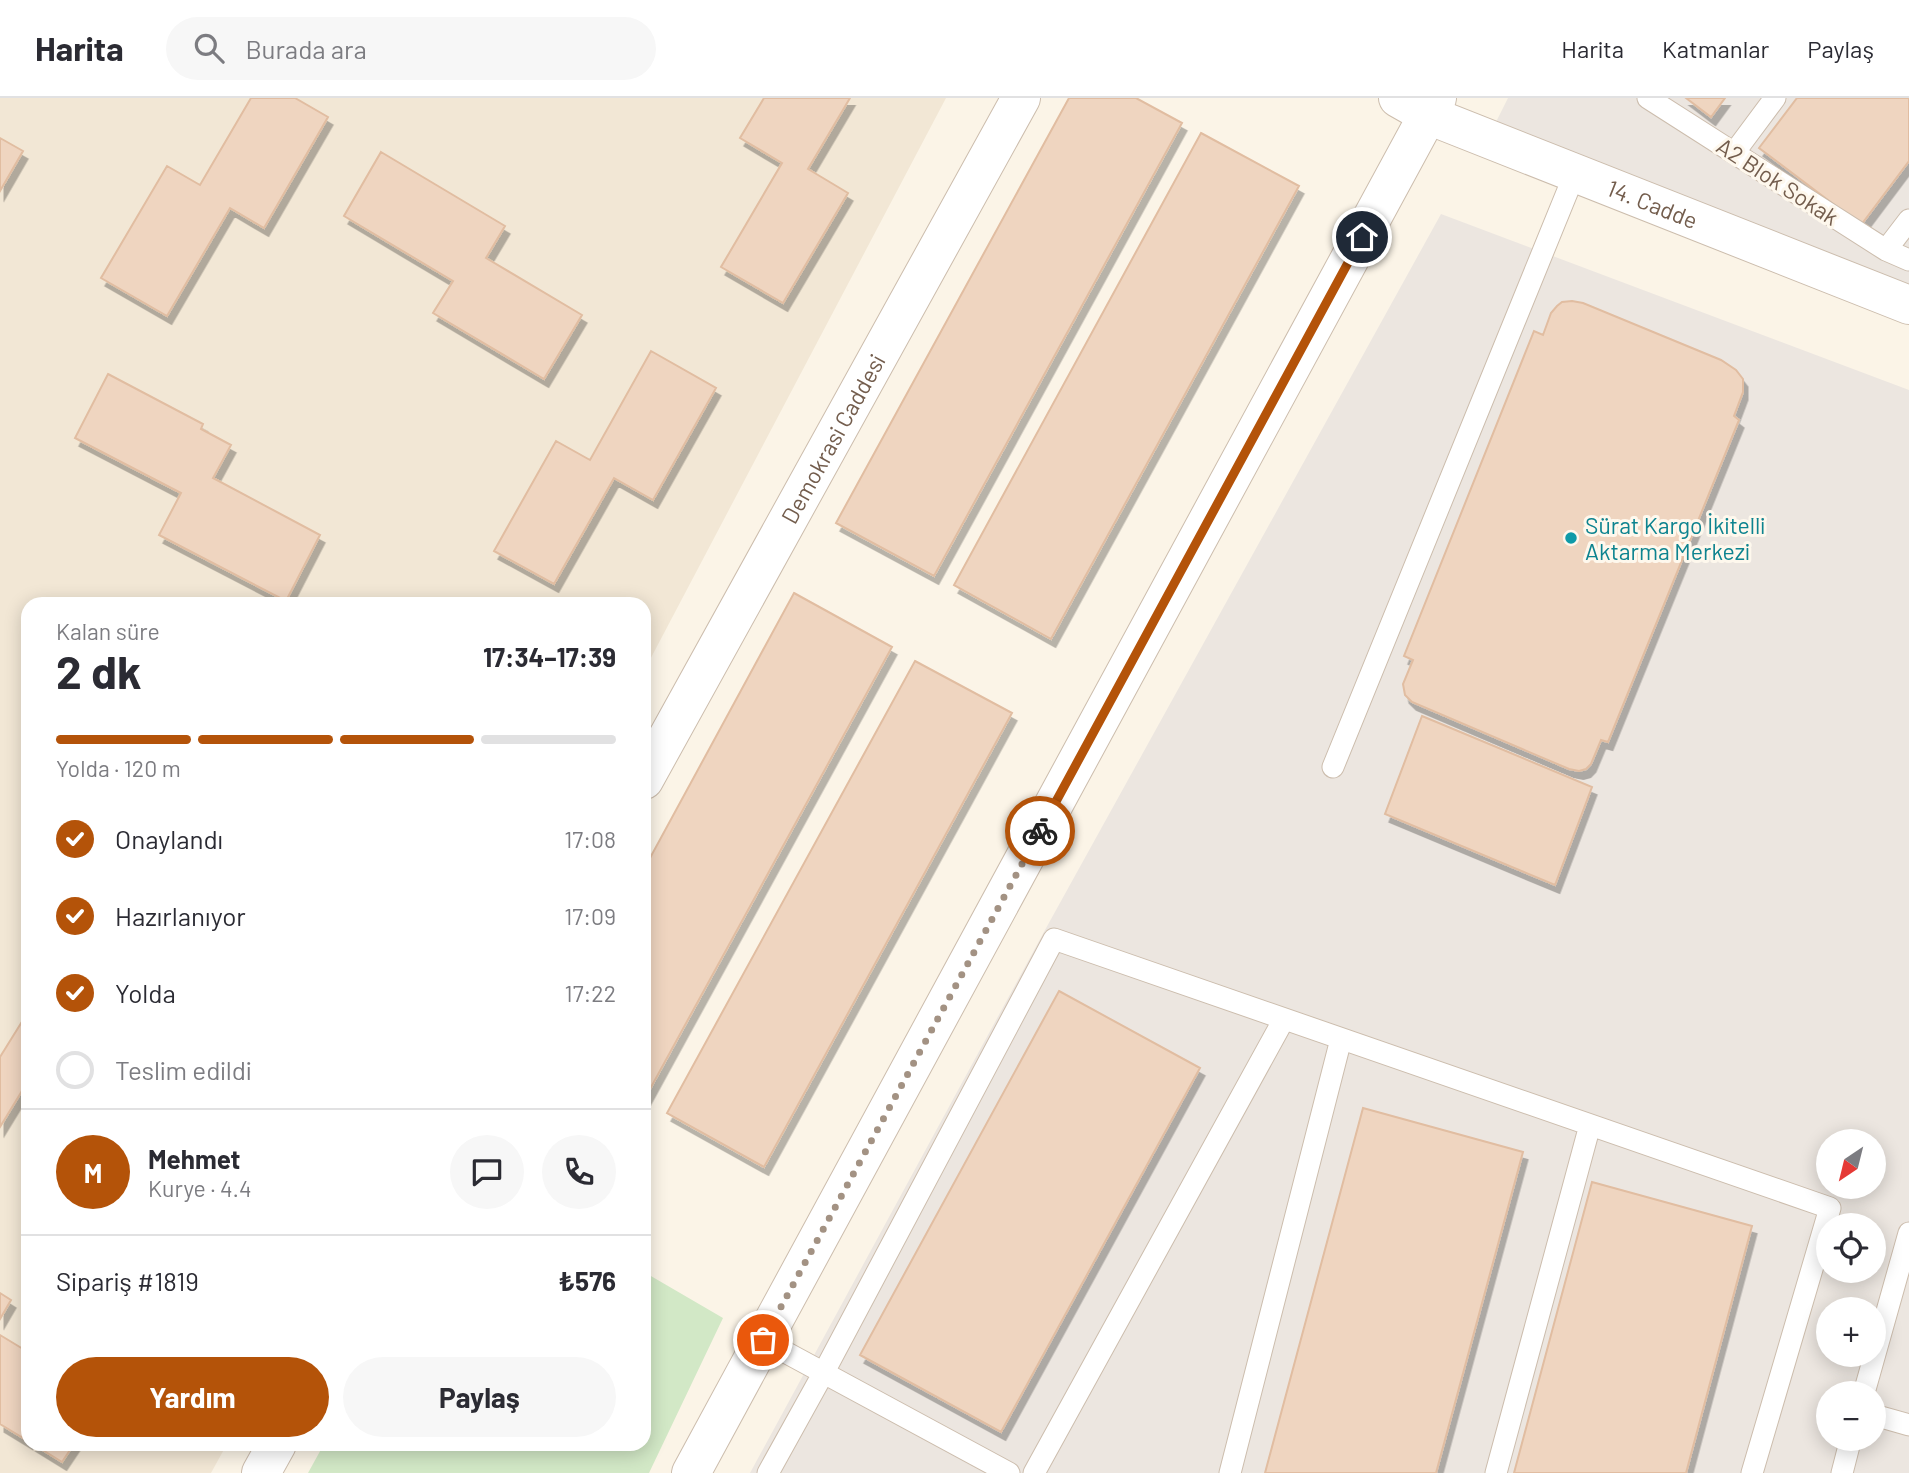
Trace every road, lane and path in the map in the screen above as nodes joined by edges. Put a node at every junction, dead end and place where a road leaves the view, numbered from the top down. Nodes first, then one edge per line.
1 (1021, 98) edge
2 (1648, 98) edge
3 (1775, 98) edge
4 (1421, 104) edge
5 (1734, 153) junction
6 (1575, 173) junction
7 (1909, 220) edge
8 (1886, 250) junction
9 (1909, 260) edge
10 (1909, 305) edge
11 (651, 767) edge
12 (1333, 767) dead end
13 (1284, 1019) junction
14 (1342, 1039) junction
15 (1590, 1125) junction
16 (1909, 1233) edge
17 (763, 1340) junction
18 (824, 1372) junction
19 (1867, 1381) edge
20 (1886, 1419) edge
21 (1909, 1425) edge
22 (273, 1451) edge
23 (1848, 1451) edge
24 (261, 1473) edge
25 (691, 1473) edge
26 (768, 1473) edge
27 (1009, 1473) edge
28 (1034, 1473) edge
29 (1230, 1473) edge
30 (1496, 1473) edge
31 (1752, 1473) edge
32 (1842, 1473) edge

1 - 11 street, Demokrasi Caddesi
2 - 5 lane, A2 Blok Sokak
3 - 5 lane
4 - 6 street, 14. Cadde
4 - 17 street
5 - 8 lane, A2 Blok Sokak
6 - 10 street, 14. Cadde
6 - 12 lane
7 - 8 lane
8 - 9 lane, A2 Blok Sokak
13 - 14 lane
13 - 18 lane
13 - 28 lane
14 - 15 lane
14 - 29 lane
15 - 30 lane
15 - 31 lane
16 - 19 lane
17 - 18 lane
17 - 25 street
18 - 26 lane
18 - 27 lane
20 - 21 lane
22 - 24 street
23 - 32 lane

